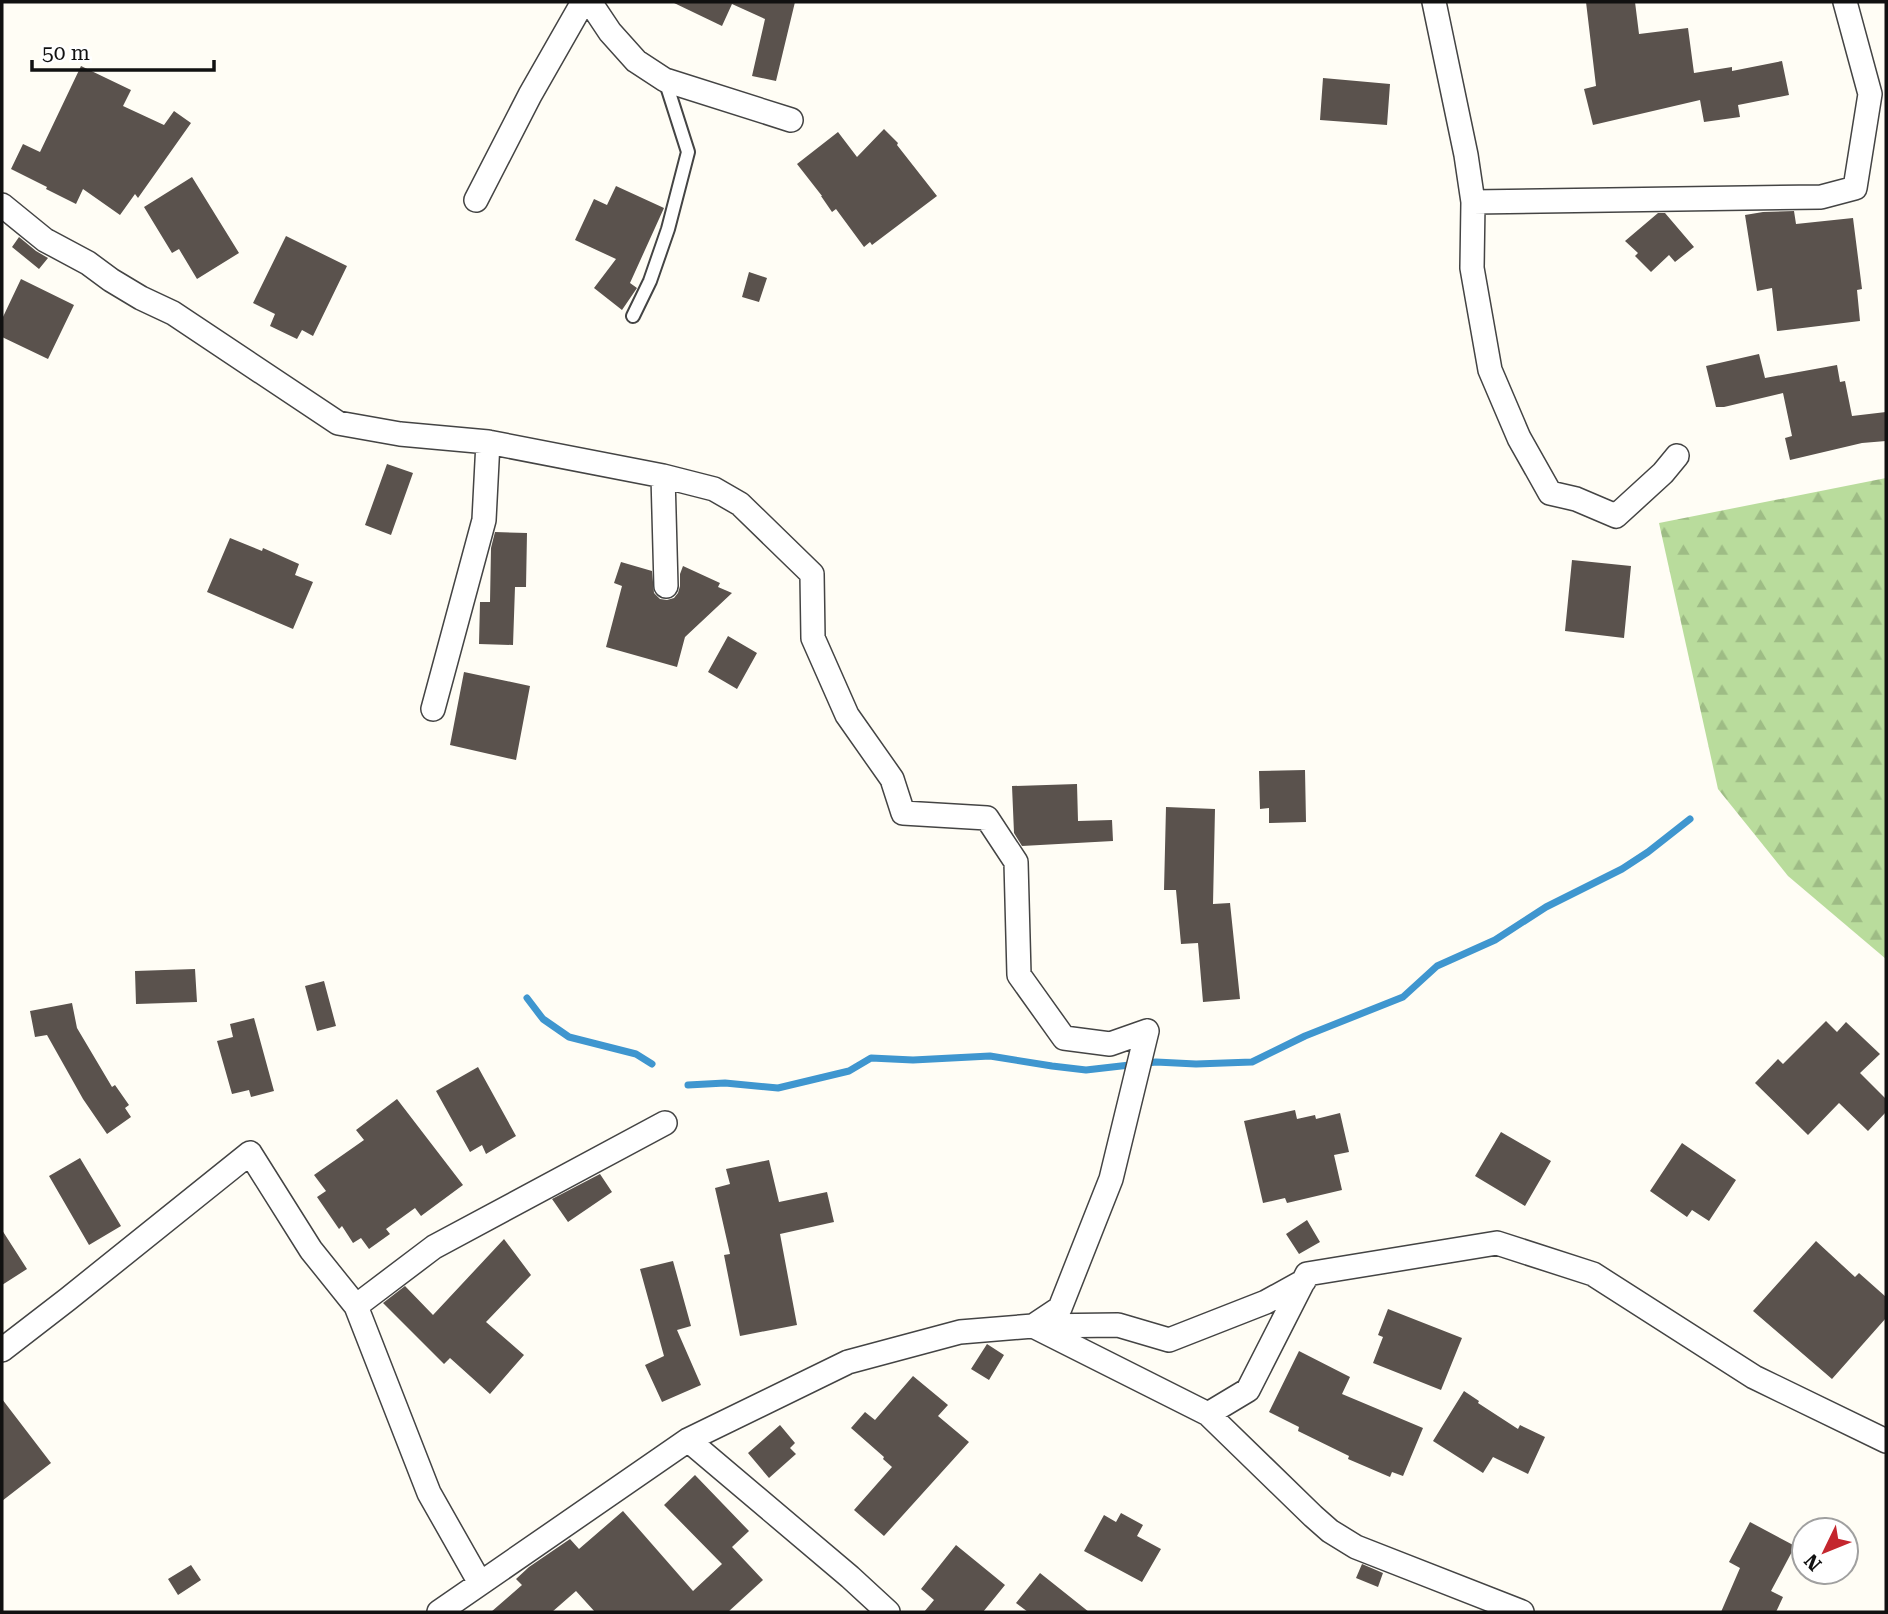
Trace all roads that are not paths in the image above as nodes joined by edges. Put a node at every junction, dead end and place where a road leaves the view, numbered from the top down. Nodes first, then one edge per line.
1 (583, 2) edge
2 (590, 2) edge
3 (1434, 2) edge
4 (1845, 2) edge
5 (664, 80) junction
6 (791, 120) dead end
7 (476, 200) dead end
8 (1473, 202) junction
9 (2, 205) edge
10 (633, 316) dead end
11 (488, 442) junction
12 (1677, 456) dead end
13 (663, 476) junction
14 (666, 586) dead end
15 (433, 709) dead end
16 (665, 1123) dead end
17 (1304, 1281) junction
18 (356, 1306) junction
19 (1033, 1326) junction
20 (2, 1350) edge
21 (1208, 1414) junction
22 (688, 1440) junction
23 (1886, 1441) edge
24 (480, 1583) junction
25 (439, 1612) edge
26 (888, 1612) edge
27 (1522, 1612) edge

1 - 7 street
2 - 5 street
3 - 8 street
4 - 8 street
5 - 6 street
5 - 10 lane
8 - 12 street
9 - 11 street
11 - 13 street
11 - 15 street
13 - 14 street
13 - 19 street
16 - 18 street
17 - 19 street
17 - 21 street
17 - 23 street
18 - 20 street
18 - 24 street
19 - 21 street
19 - 22 street
21 - 27 street
22 - 24 street
22 - 26 street
24 - 25 street

